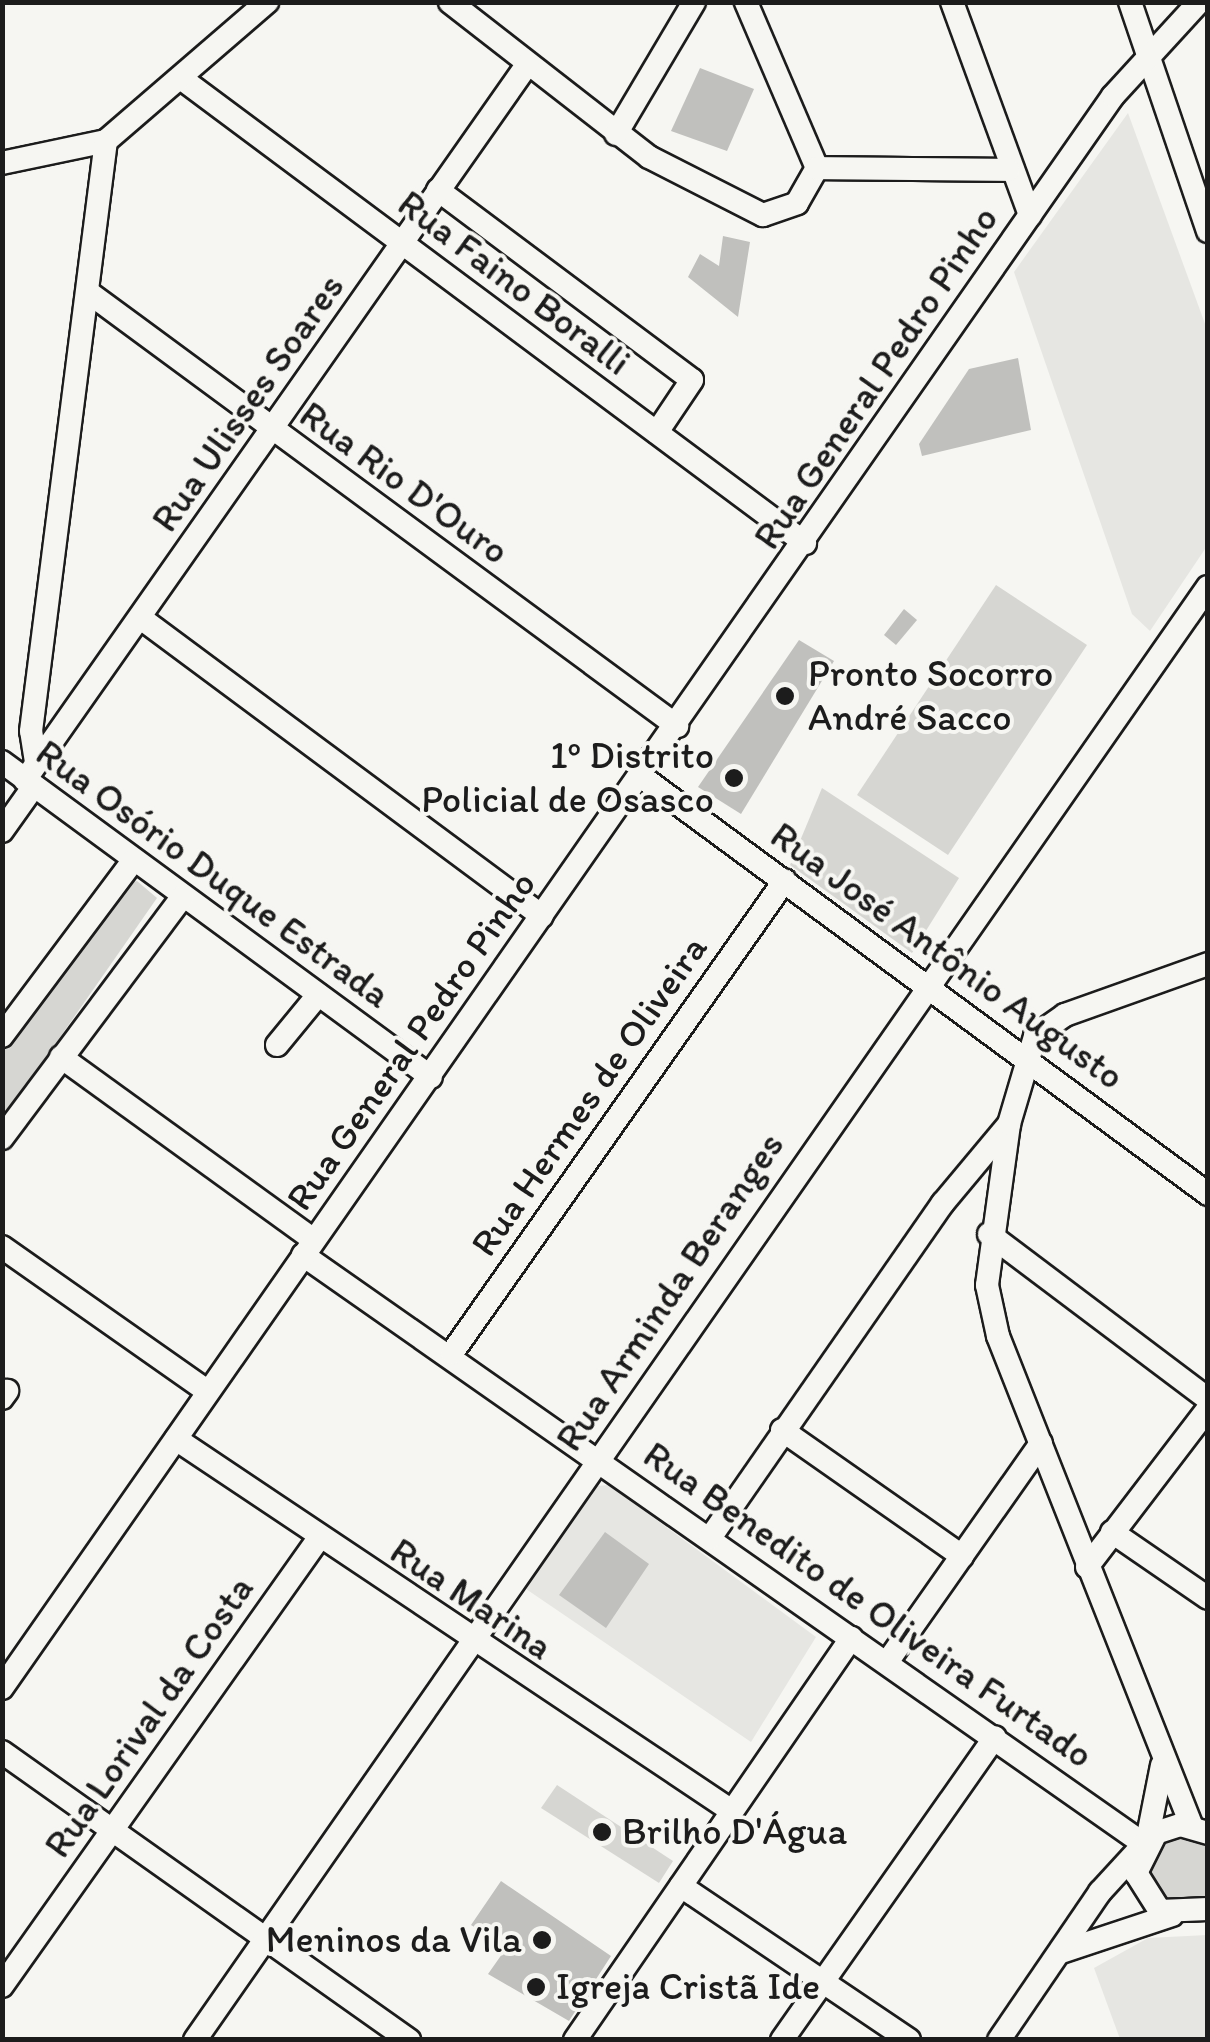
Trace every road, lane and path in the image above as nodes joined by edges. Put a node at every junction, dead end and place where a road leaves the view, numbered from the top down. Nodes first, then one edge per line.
1 (266, 2) edge
2 (450, 2) edge
3 (746, 2) edge
4 (952, 2) edge
5 (1130, 2) edge
6 (1200, 2) edge
7 (692, 3) edge
8 (1145, 57) junction
9 (527, 65) junction
10 (182, 78) junction
11 (616, 134) junction
12 (106, 141) junction
13 (2, 163) edge
14 (816, 168) junction
15 (1008, 170) junction
16 (438, 190) junction
17 (1030, 216) junction
18 (1208, 232) edge
19 (402, 244) junction
20 (92, 296) junction
21 (270, 428) junction
22 (657, 432) junction
23 (805, 543) junction
24 (1208, 586) edge
25 (142, 619) junction
26 (41, 694) junction
27 (676, 726) junction
28 (52, 739) junction
29 (2, 762) edge
30 (32, 776) junction
31 (642, 777) junction
32 (2, 830) edge
33 (134, 862) junction
34 (784, 880) junction
35 (182, 897) junction
36 (542, 916) junction
37 (1202, 971) edge
38 (928, 980) junction
39 (318, 995) junction
40 (2, 1036) edge
41 (277, 1044) dead end
42 (1026, 1052) junction
43 (61, 1057) junction
44 (431, 1077) junction
45 (1009, 1124) junction
46 (2, 1138) edge
47 (1208, 1194) edge
48 (990, 1234) junction
49 (2, 1247) edge
50 (308, 1248) junction
51 (452, 1353) junction
52 (207, 1391) junction
53 (1208, 1399) edge
54 (1208, 1409) edge
55 (782, 1430) junction
56 (176, 1439) junction
57 (1041, 1443) junction
58 (600, 1456) junction
59 (1112, 1532) junction
60 (319, 1538) junction
61 (710, 1538) junction
62 (962, 1556) junction
63 (1087, 1567) junction
64 (1208, 1598) edge
65 (851, 1638) junction
66 (470, 1642) junction
67 (888, 1661) junction
68 (2, 1688) edge
69 (995, 1737) junction
70 (2, 1752) edge
71 (1162, 1765) junction
72 (732, 1811) junction
73 (1200, 1830) edge
74 (110, 1832) junction
75 (1146, 1843) junction
76 (681, 1886) junction
77 (1194, 1915) edge
78 (263, 1937) junction
79 (1061, 1952) junction
80 (822, 1983) junction
81 (2, 1986) edge
82 (195, 2040) edge
83 (409, 2040) edge
84 (575, 2040) edge
85 (782, 2040) edge
86 (909, 2040) edge
87 (1000, 2040) edge

1 - 10 street
2 - 9 street
3 - 14 street
4 - 15 street
5 - 8 street
6 - 8 street, Rua General Pedro Pinho
7 - 11 street
8 - 17 street, Rua General Pedro Pinho
8 - 18 street
9 - 11 street
9 - 16 street, Rua Ulisses Soares
10 - 12 street
10 - 19 street, Rua Faino Boralli
11 - 14 street
12 - 13 street
12 - 20 street
14 - 15 street
15 - 17 street
16 - 19 street, Rua Ulisses Soares
16 - 22 street
17 - 23 street, Rua General Pedro Pinho
19 - 21 street, Rua Ulisses Soares
19 - 22 street, Rua Faino Boralli
20 - 21 street, Rua Rio D'Ouro
20 - 26 street
21 - 25 street, Rua Ulisses Soares
21 - 27 street, Rua Rio D'Ouro
22 - 23 street, Rua Faino Boralli
23 - 27 street, Rua General Pedro Pinho
24 - 38 street, Rua Arminda Beranges
25 - 28 street, Rua Ulisses Soares
25 - 36 street
26 - 28 street
26 - 30 street
27 - 31 street, Rua General Pedro Pinho
28 - 30 street, Rua Ulisses Soares
29 - 30 street, Rua Osório Duque Estrada
30 - 32 street, Rua Ulisses Soares
30 - 33 street, Rua Osório Duque Estrada
31 - 34 street, Rua José Antônio Augusto
31 - 36 street, Rua General Pedro Pinho
33 - 35 street, Rua Osório Duque Estrada
33 - 40 street
34 - 38 street, Rua José Antônio Augusto
34 - 51 street, Rua Hermes de Oliveira
35 - 39 street, Rua Osório Duque Estrada
35 - 43 street
36 - 44 street, Rua General Pedro Pinho
37 - 42 street
38 - 42 street, Rua José Antônio Augusto
38 - 58 street, Rua Arminda Beranges
39 - 41 street
39 - 44 street, Rua Osório Duque Estrada
42 - 45 street
42 - 47 street, Rua José Antônio Augusto
43 - 46 street
43 - 50 street, Rua Benedito de Oliveira Furtado
44 - 50 street, Rua General Pedro Pinho
45 - 48 street
45 - 55 street
48 - 53 street
48 - 57 street
49 - 52 street
50 - 51 street, Rua Benedito de Oliveira Furtado
50 - 52 street, Rua General Pedro Pinho
51 - 58 street, Rua Benedito de Oliveira Furtado
52 - 56 street, Rua General Pedro Pinho
54 - 59 street
55 - 61 street
55 - 62 street
56 - 60 street, Rua Marina
56 - 68 street, Rua General Pedro Pinho
57 - 62 street
57 - 63 street
58 - 61 street, Rua Benedito de Oliveira Furtado
58 - 66 street, Rua Arminda Beranges
59 - 63 street
59 - 64 street
60 - 66 street, Rua Marina
60 - 74 street, Rua Lorival da Costa
61 - 65 street, Rua Benedito de Oliveira Furtado
62 - 67 street
63 - 71 street
65 - 67 street, Rua Benedito de Oliveira Furtado
65 - 72 street
66 - 72 street, Rua Marina
66 - 78 street, Rua Arminda Beranges
67 - 69 street, Rua Benedito de Oliveira Furtado
69 - 75 street, Rua Benedito de Oliveira Furtado
69 - 80 street
70 - 74 street
71 - 73 street
71 - 75 street
72 - 76 street
73 - 75 street
74 - 78 street
74 - 81 street, Rua Lorival da Costa
75 - 77 street
75 - 79 street
76 - 80 street
76 - 84 street
77 - 79 street
78 - 82 street, Rua Arminda Beranges
78 - 83 street
79 - 87 street
80 - 85 street
80 - 86 street

